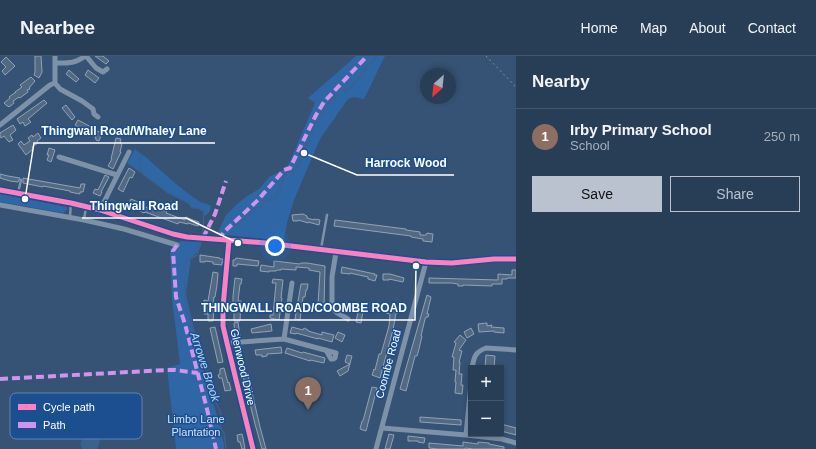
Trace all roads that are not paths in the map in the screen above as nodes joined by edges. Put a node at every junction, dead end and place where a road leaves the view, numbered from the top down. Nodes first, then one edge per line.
1 (55, 56) edge
2 (85, 56) edge
3 (55, 63) junction
4 (105, 72) dead end
5 (55, 83) junction
6 (98, 117) dead end
7 (0, 125) edge
8 (128, 152) dead end
9 (59, 157) dead end
10 (117, 175) junction
11 (21, 180) dead end
12 (0, 190) edge
13 (18, 194) junction
14 (71, 203) junction
15 (0, 205) edge
16 (86, 206) junction
17 (100, 210) junction
18 (327, 215) dead end
19 (70, 217) junction
20 (84, 220) junction
21 (229, 240) junction
22 (177, 245) dead end
23 (321, 250) junction
24 (336, 252) junction
25 (516, 259) edge
26 (426, 262) junction
27 (292, 283) dead end
28 (348, 319) dead end
29 (284, 339) junction
30 (227, 343) junction
31 (326, 350) dead end
32 (516, 350) edge
33 (472, 365) edge
34 (469, 401) edge
35 (382, 428) junction
36 (466, 435) junction
37 (516, 442) edge
38 (252, 449) edge
39 (376, 449) edge

1 - 3 street
2 - 3 street
2 - 4 street
3 - 5 street
5 - 6 street
5 - 7 street
8 - 10 street
9 - 10 street
10 - 17 street
11 - 13 lane
12 - 13 street
13 - 14 street
14 - 16 street
14 - 19 lane
15 - 19 street
16 - 17 street
16 - 20 lane
17 - 21 street
18 - 23 lane
19 - 20 street
20 - 22 street
21 - 23 street
21 - 30 street, Glenwood Drive
23 - 24 street
24 - 26 street
24 - 28 street
25 - 26 street
26 - 35 street, Coombe Road
27 - 29 street
29 - 30 street
29 - 31 street
30 - 38 street, Glenwood Drive
32 - 33 street
34 - 36 street
35 - 36 street
35 - 39 street, Coombe Road
36 - 37 street

